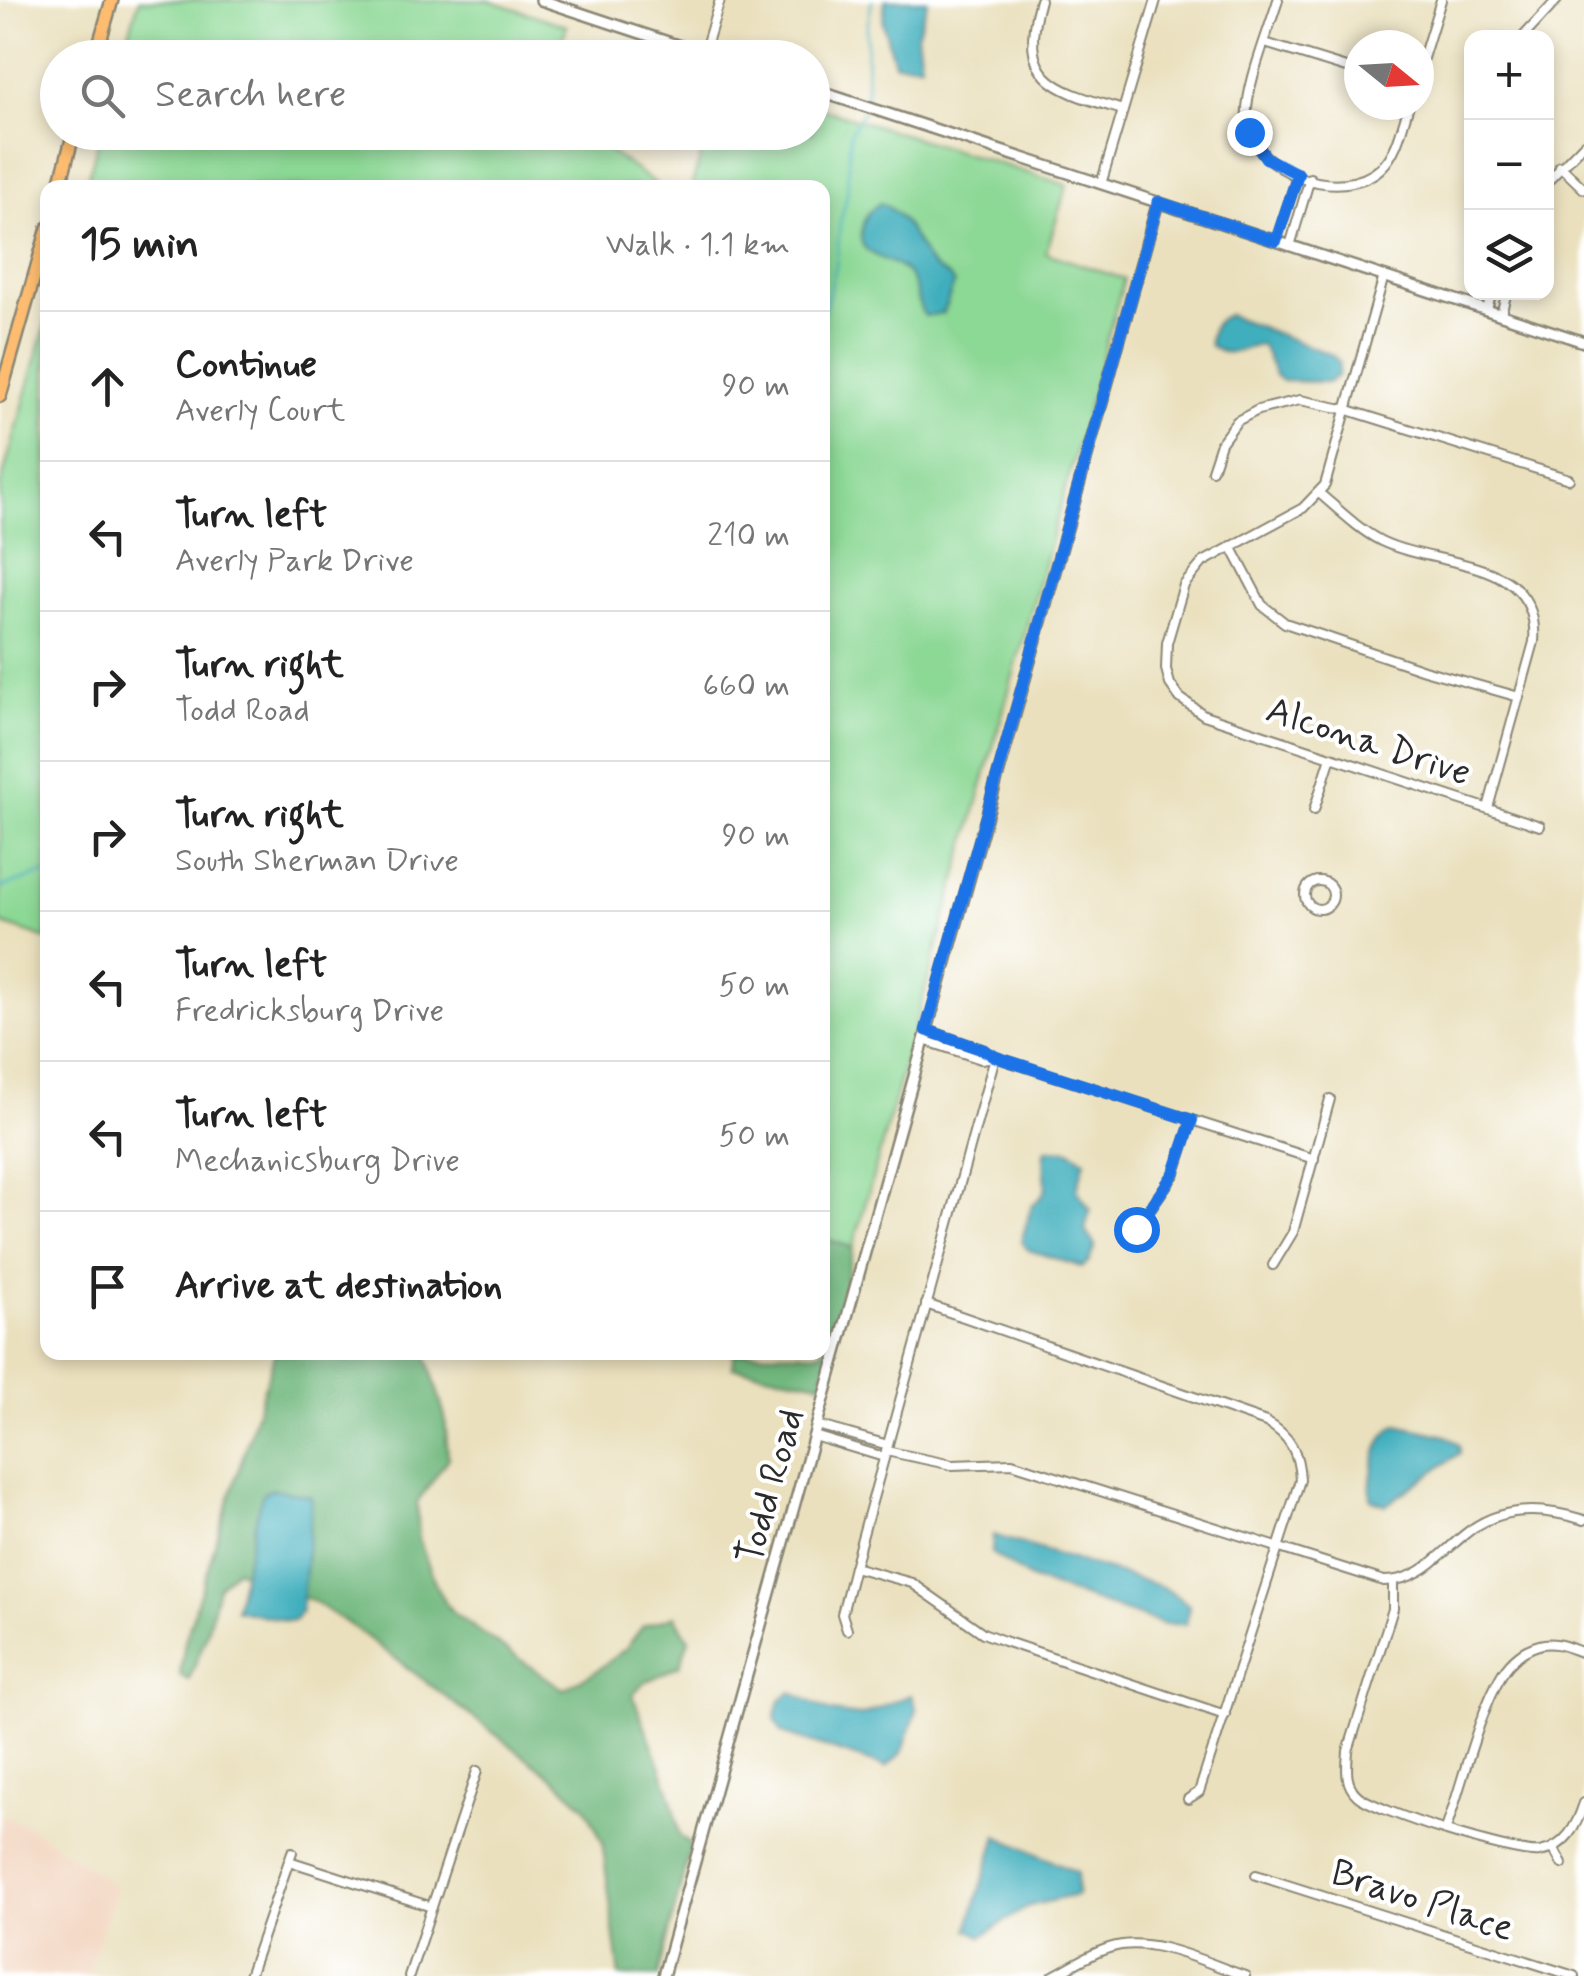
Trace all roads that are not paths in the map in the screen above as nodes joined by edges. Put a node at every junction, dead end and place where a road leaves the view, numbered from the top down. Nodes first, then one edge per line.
1 (112, 0) edge
2 (540, 0) edge
3 (720, 0) edge
4 (1040, 0) edge
5 (1156, 0) edge
6 (1278, 0) edge
7 (1441, 0) edge
8 (1558, 0) edge
9 (1432, 30) edge
10 (1530, 30) edge
11 (101, 40) edge
12 (661, 40) edge
13 (708, 40) edge
14 (1265, 43) junction
15 (1344, 67) edge
16 (830, 95) edge
17 (1123, 110) junction
18 (1404, 120) edge
19 (1584, 144) edge
20 (69, 150) edge
21 (1560, 166) junction
22 (1554, 173) edge
23 (1298, 174) junction
24 (1310, 178) junction
25 (61, 180) edge
26 (1101, 184) junction
27 (1584, 189) edge
28 (1158, 202) junction
29 (1276, 241) junction
30 (1290, 246) junction
31 (40, 256) edge
32 (1384, 276) junction
33 (1490, 300) edge
34 (1505, 300) edge
35 (1487, 309) junction
36 (1501, 314) junction
37 (1584, 342) edge
38 (0, 396) edge
39 (1348, 410) junction
40 (1212, 470) dead end
41 (1569, 479) dead end
42 (1319, 494) junction
43 (1231, 546) junction
44 (1519, 697) junction
45 (1331, 757) junction
46 (1488, 808) junction
47 (1314, 810) dead end
48 (1540, 826) dead end
49 (925, 1035) junction
50 (996, 1057) junction
51 (1330, 1099) dead end
52 (1192, 1120) junction
53 (1314, 1159) junction
54 (1136, 1229) dead end
55 (1274, 1265) dead end
56 (926, 1304) junction
57 (817, 1425) junction
58 (814, 1436) junction
59 (886, 1451) junction
60 (1584, 1520) edge
61 (1279, 1550) junction
62 (854, 1567) junction
63 (1393, 1580) junction
64 (847, 1630) dead end
65 (1584, 1653) edge
66 (1225, 1714) junction
67 (477, 1770) dead end
68 (1350, 1786) junction
69 (1336, 1791) dead end
70 (1188, 1799) dead end
71 (1584, 1803) edge
72 (1446, 1829) junction
73 (1553, 1848) junction
74 (1562, 1864) dead end
75 (1256, 1875) dead end
76 (432, 1908) junction
77 (1553, 1973) edge
78 (249, 1976) edge
79 (409, 1976) edge
80 (663, 1976) edge
81 (1052, 1976) edge
82 (1246, 1976) edge
83 (1574, 1976) edge

1 - 11 main road
2 - 12 street
3 - 13 street
4 - 17 street
5 - 17 street
6 - 14 street
7 - 9 street
8 - 10 street
14 - 15 street
14 - 23 street
16 - 26 street
17 - 26 street
18 - 24 street
19 - 21 street
20 - 25 main road
21 - 22 street
21 - 27 street
23 - 24 street
23 - 29 street
24 - 30 street
26 - 28 street
28 - 29 street
28 - 49 street, Todd Road
29 - 30 street
30 - 32 street
31 - 38 main road
32 - 35 street
32 - 39 street
33 - 35 street
34 - 36 street
35 - 36 street
36 - 37 street
39 - 40 street
39 - 41 street
39 - 42 street
42 - 43 street
42 - 44 street
43 - 44 street
43 - 45 street, Alcona Drive
44 - 46 street
45 - 46 street, Alcona Drive
45 - 47 street
46 - 48 street, Alcona Drive
49 - 50 street
49 - 57 street, Todd Road
50 - 52 street
50 - 56 street
51 - 53 street
52 - 53 street
52 - 54 street
53 - 55 street
56 - 59 street
56 - 61 street
57 - 58 street, Todd Road
57 - 59 street
58 - 59 street
58 - 80 street, Todd Road
59 - 61 street
59 - 62 street
60 - 63 street
61 - 63 street
61 - 66 street
62 - 64 street
62 - 66 street
63 - 68 street
65 - 72 street
66 - 70 street
67 - 76 street
68 - 69 street
68 - 72 street
71 - 73 street
72 - 73 street
73 - 74 street
75 - 77 street, Bravo Place
76 - 78 street
76 - 79 street
77 - 83 street, Bravo Place
81 - 82 street

